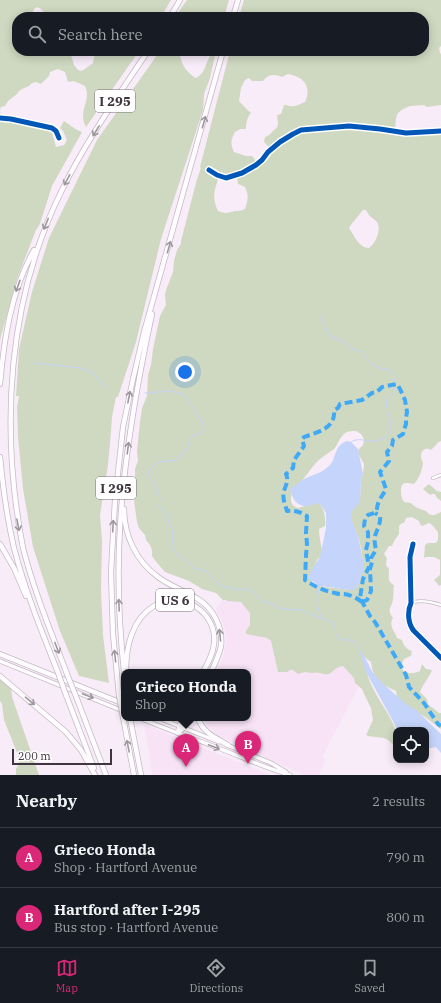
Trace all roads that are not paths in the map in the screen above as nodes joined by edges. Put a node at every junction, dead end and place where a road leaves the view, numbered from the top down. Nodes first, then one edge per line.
1 (180, 0) edge
2 (238, 0) edge
3 (173, 12) edge
4 (234, 12) edge
5 (145, 56) edge
6 (223, 56) edge
7 (0, 118) edge
8 (441, 132) edge
9 (59, 138) dead end
10 (209, 170) dead end
11 (41, 238) junction
12 (158, 285) junction
13 (0, 384) edge
14 (0, 457) edge
15 (125, 467) junction
16 (441, 475) edge
17 (433, 478) dead end
18 (0, 544) edge
19 (413, 544) dead end
20 (411, 603) junction
21 (441, 605) edge
22 (42, 633) junction
23 (0, 654) edge
24 (441, 658) edge
25 (0, 661) edge
26 (125, 669) edge
27 (125, 669) edge
28 (204, 669) edge
29 (212, 669) edge
30 (0, 676) edge
31 (121, 703) edge
32 (121, 706) edge
33 (121, 710) edge
34 (124, 721) edge
35 (130, 721) edge
36 (148, 721) edge
37 (167, 721) edge
38 (182, 721) edge
39 (187, 721) edge
40 (199, 721) edge
41 (182, 727) junction
42 (178, 733) junction
43 (228, 745) junction
44 (96, 775) edge
45 (106, 775) edge
46 (134, 775) edge
47 (141, 775) edge
48 (290, 775) edge

1 - 3 highway
2 - 4 highway
5 -> 11 highway, I 295
12 -> 6 highway, I 295
7 - 9 street
8 - 10 street
11 -> 13 highway
11 -> 45 highway, I 295, bridge
15 -> 12 highway
32 -> 12 highway, I 295, bridge
14 - 22 highway
26 -> 15 highway
29 -> 15 highway
16 - 17 street
18 - 22 highway
19 - 20 street
20 - 21 street
20 - 24 street
22 - 44 highway, bridge
23 - 31 highway
25 -> 33 main road
27 - 28 highway, US 6
30 -> 44 highway
46 -> 34 highway, I 295, bridge
35 - 47 highway
36 - 42 main road
37 - 41 main road
38 - 41 highway
39 - 41 highway
40 - 43 highway
41 - 42 highway
41 - 43 main road
42 -> 48 main road
43 - 48 main road

